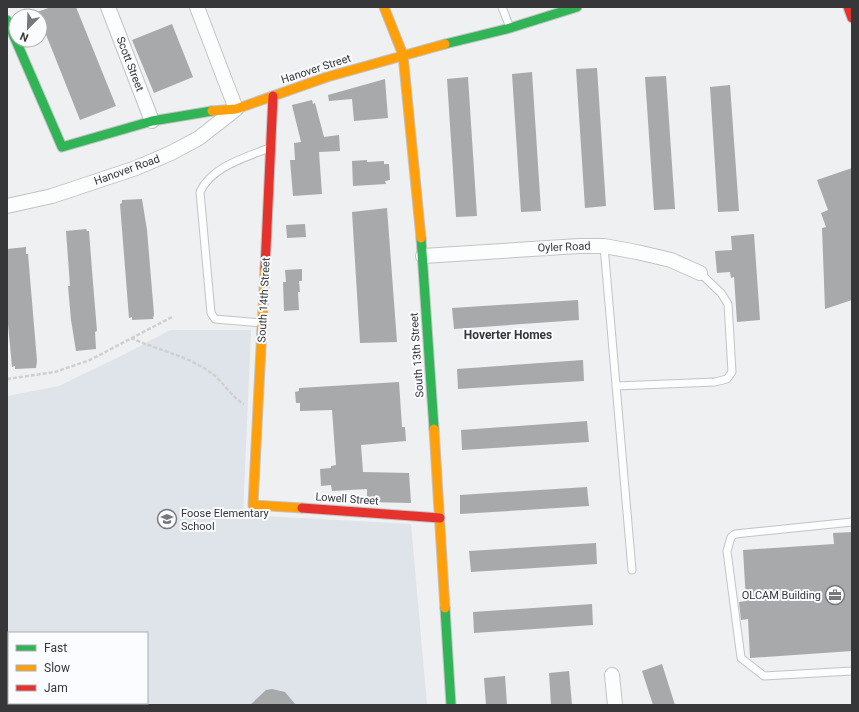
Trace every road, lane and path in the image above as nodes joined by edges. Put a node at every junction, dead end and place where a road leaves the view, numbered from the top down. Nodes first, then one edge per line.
1 (108, 7) edge
2 (197, 7) edge
3 (384, 7) edge
4 (502, 7) edge
5 (578, 7) edge
6 (848, 7) edge
7 (852, 18) edge
8 (7, 20) edge
9 (510, 28) junction
10 (403, 55) junction
11 (274, 96) junction
12 (236, 109) junction
13 (152, 121) junction
14 (271, 147) junction
15 (7, 206) edge
16 (604, 246) junction
17 (423, 256) junction
18 (700, 273) joint
19 (172, 317) dead end
20 (263, 323) junction
21 (131, 338) junction
22 (7, 379) edge
23 (616, 386) junction
24 (259, 413) junction
25 (253, 505) joint
26 (440, 518) junction
27 (852, 522) edge
28 (632, 570) dead end
29 (852, 671) edge
30 (612, 675) dead end
31 (451, 705) edge
32 (615, 705) edge

1 - 13 street, Scott Street
2 - 12 street
3 - 10 street, South 13th Street
4 - 9 lane
5 - 9 street, Hanover Street
6 - 7 street
8 - 13 street, Hanover Street
9 - 10 street, Hanover Street
10 - 11 street, Hanover Street
10 - 17 street, South 13th Street
11 - 12 street, Hanover Street
11 - 14 street, South 14th Street
12 - 13 street, Hanover Street
12 - 15 street, Hanover Road
14 - 20 street, South 14th Street
14 - 20 lane
16 - 17 street, Oyler Road
16 - 18 street, Oyler Road
16 - 23 lane
17 - 26 street, South 13th Street
18 - 23 lane
19 - 21 path
20 - 24 street, South 14th Street
21 - 22 path
21 - 24 path
23 - 28 lane
24 - 25 street, South 14th Street
25 - 26 street, Lowell Street
26 - 31 street, South 13th Street
27 - 29 lane
30 - 32 street

